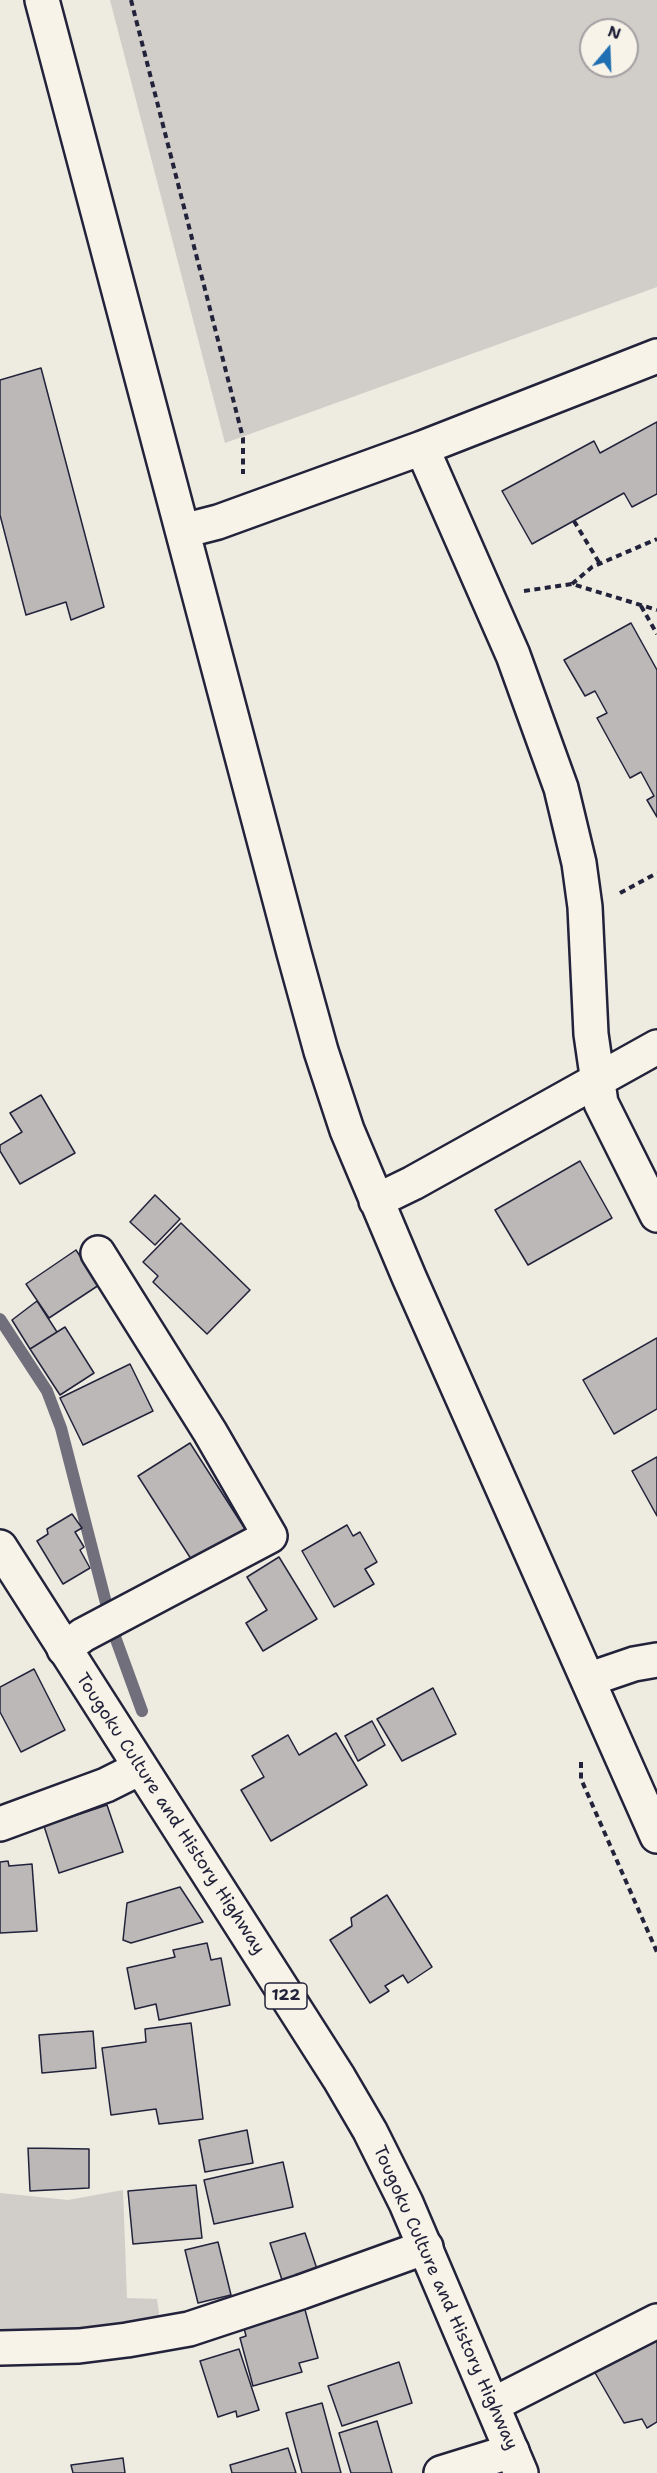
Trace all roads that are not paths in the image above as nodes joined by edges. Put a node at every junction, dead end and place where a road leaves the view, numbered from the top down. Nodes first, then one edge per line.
1 (42, 0) edge
2 (657, 356) edge
3 (422, 448) junction
4 (183, 531) junction
5 (657, 1047) edge
6 (597, 1082) junction
7 (376, 1201) junction
8 (657, 1215) edge
9 (98, 1253) dead end
10 (0, 1547) edge
11 (64, 1649) junction
12 (657, 1660) edge
13 (590, 1679) junction
14 (140, 1768) junction
15 (0, 1824) edge
16 (657, 1836) edge
17 (426, 2247) junction
18 (657, 2321) edge
19 (0, 2348) edge
20 (494, 2404) junction
21 (517, 2462) edge
22 (441, 2473) edge

1 - 4 main road
2 - 3 main road
3 - 4 main road
3 - 6 main road
4 - 7 main road
5 - 6 main road
6 - 7 main road
6 - 8 main road
7 - 13 main road
9 - 11 main road
10 - 11 main road, Tougoku Culture and History Highway / 122
11 - 14 main road, Tougoku Culture and History Highway / 122
12 - 13 main road
13 - 16 main road
14 - 15 main road
14 - 17 main road, Tougoku Culture and History Highway / 122
17 - 19 main road
17 - 20 main road, Tougoku Culture and History Highway / 122
18 - 20 main road
20 - 21 main road, Tougoku Culture and History Highway / 122
21 - 22 main road

